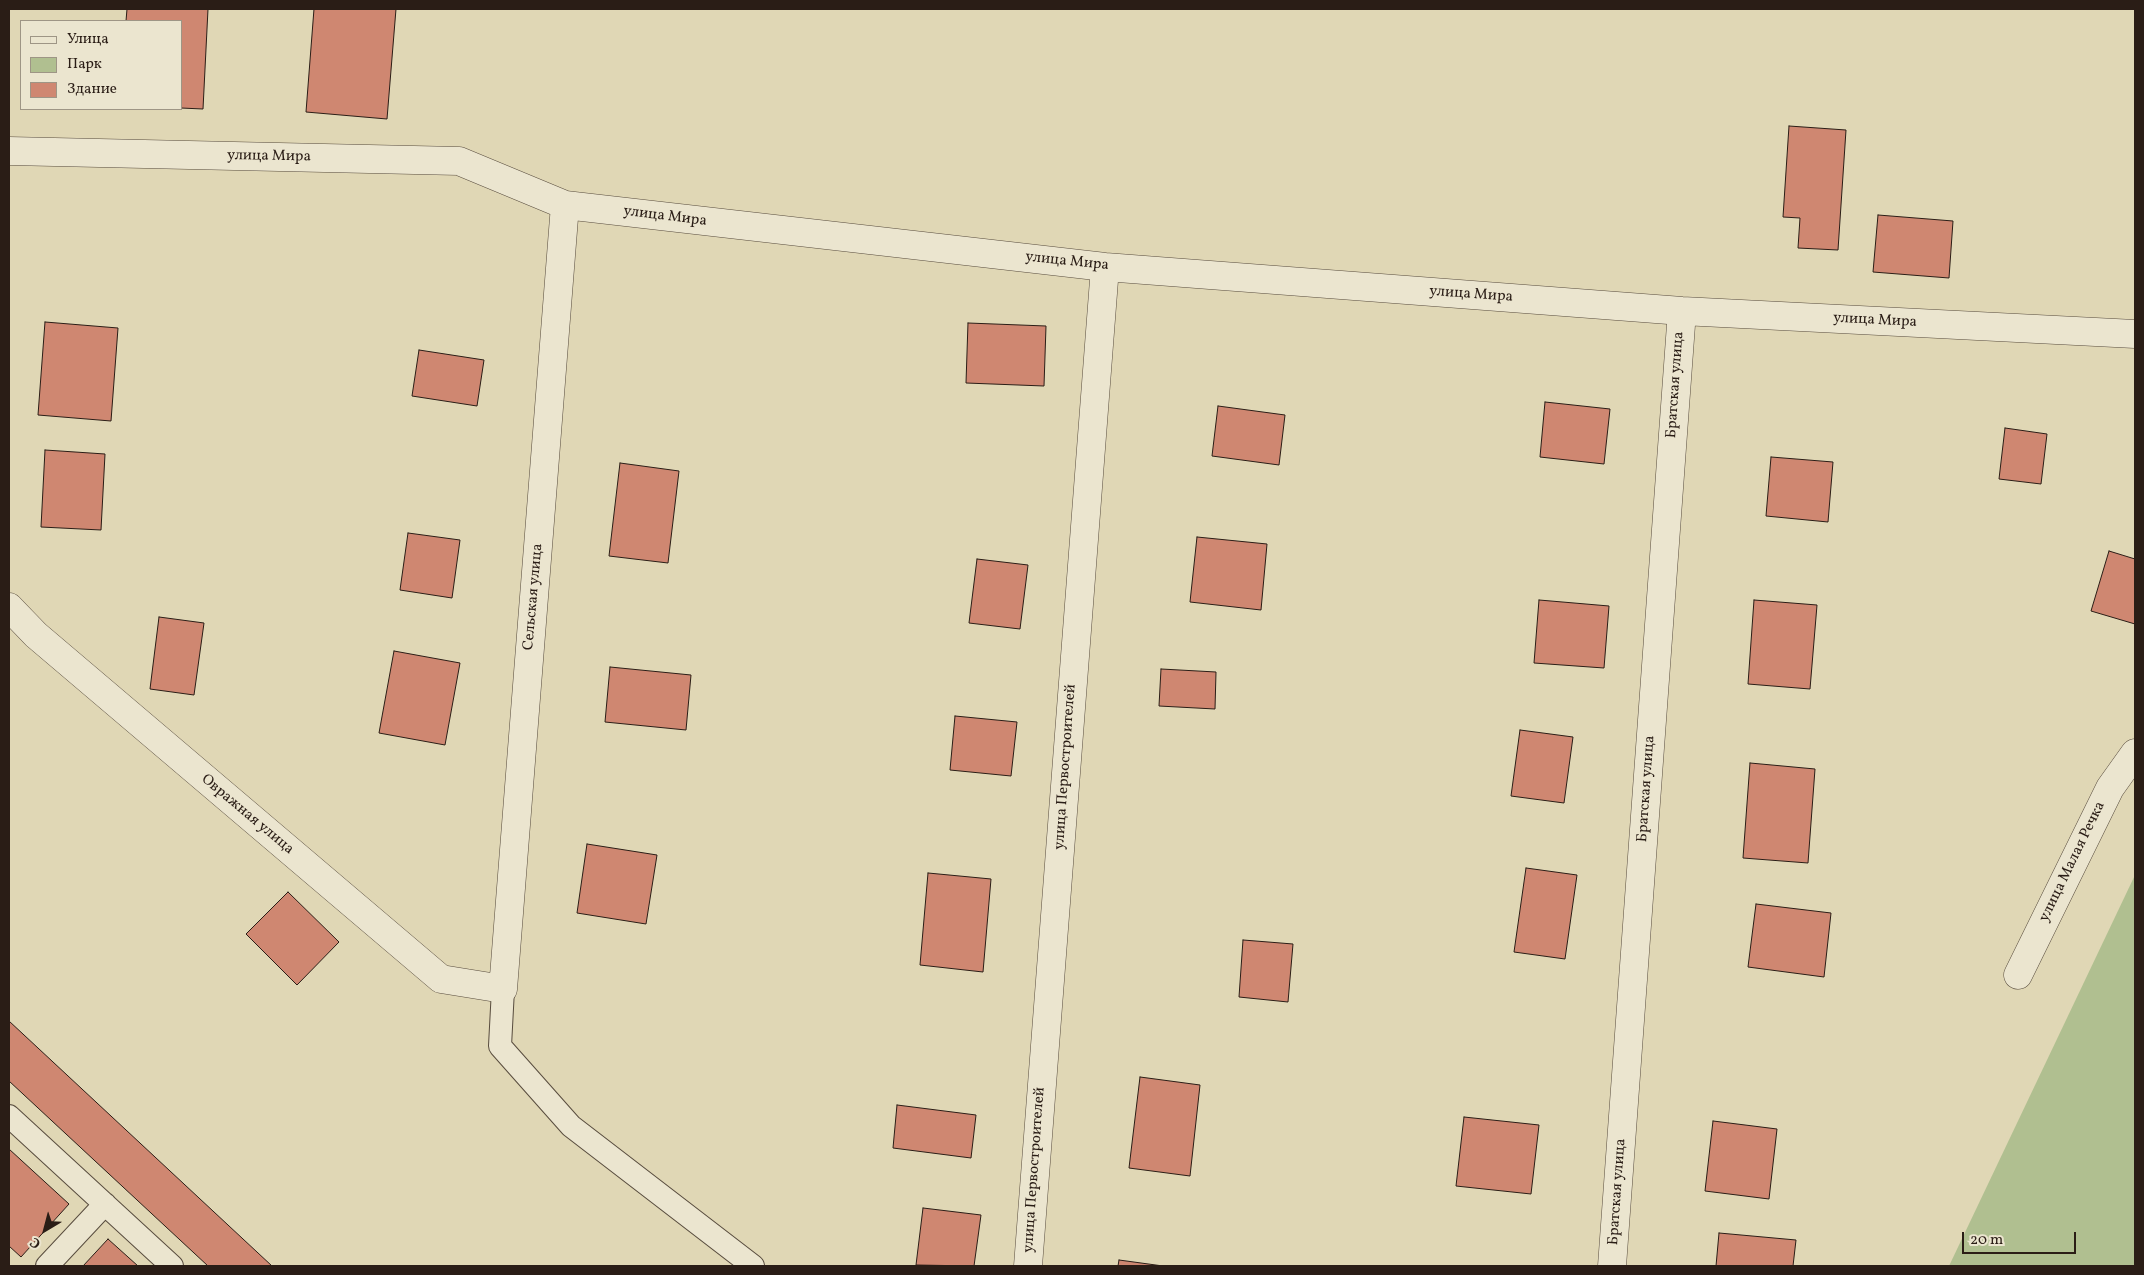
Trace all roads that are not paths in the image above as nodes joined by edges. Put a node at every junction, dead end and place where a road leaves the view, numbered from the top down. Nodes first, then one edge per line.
1 (9, 151) edge
2 (566, 205) junction
3 (1104, 267) junction
4 (1682, 311) junction
5 (2135, 334) edge
6 (9, 607) edge
7 (2135, 753) edge
8 (2018, 974) dead end
9 (503, 989) junction
10 (9, 1116) edge
11 (104, 1204) junction
12 (47, 1266) edge
13 (172, 1266) edge
14 (753, 1266) edge
15 (1028, 1266) edge
16 (1612, 1266) edge

1 - 2 street, улица Мира
2 - 3 street, улица Мира
2 - 9 street, Сельская улица
3 - 4 street, улица Мира
3 - 15 street, улица Первостроителей
4 - 5 street, улица Мира
4 - 16 street, Братская улица
6 - 9 street, Овражная улица
7 - 8 street, улица Малая Речка
9 - 14 lane
10 - 11 lane
11 - 12 lane
11 - 13 lane

